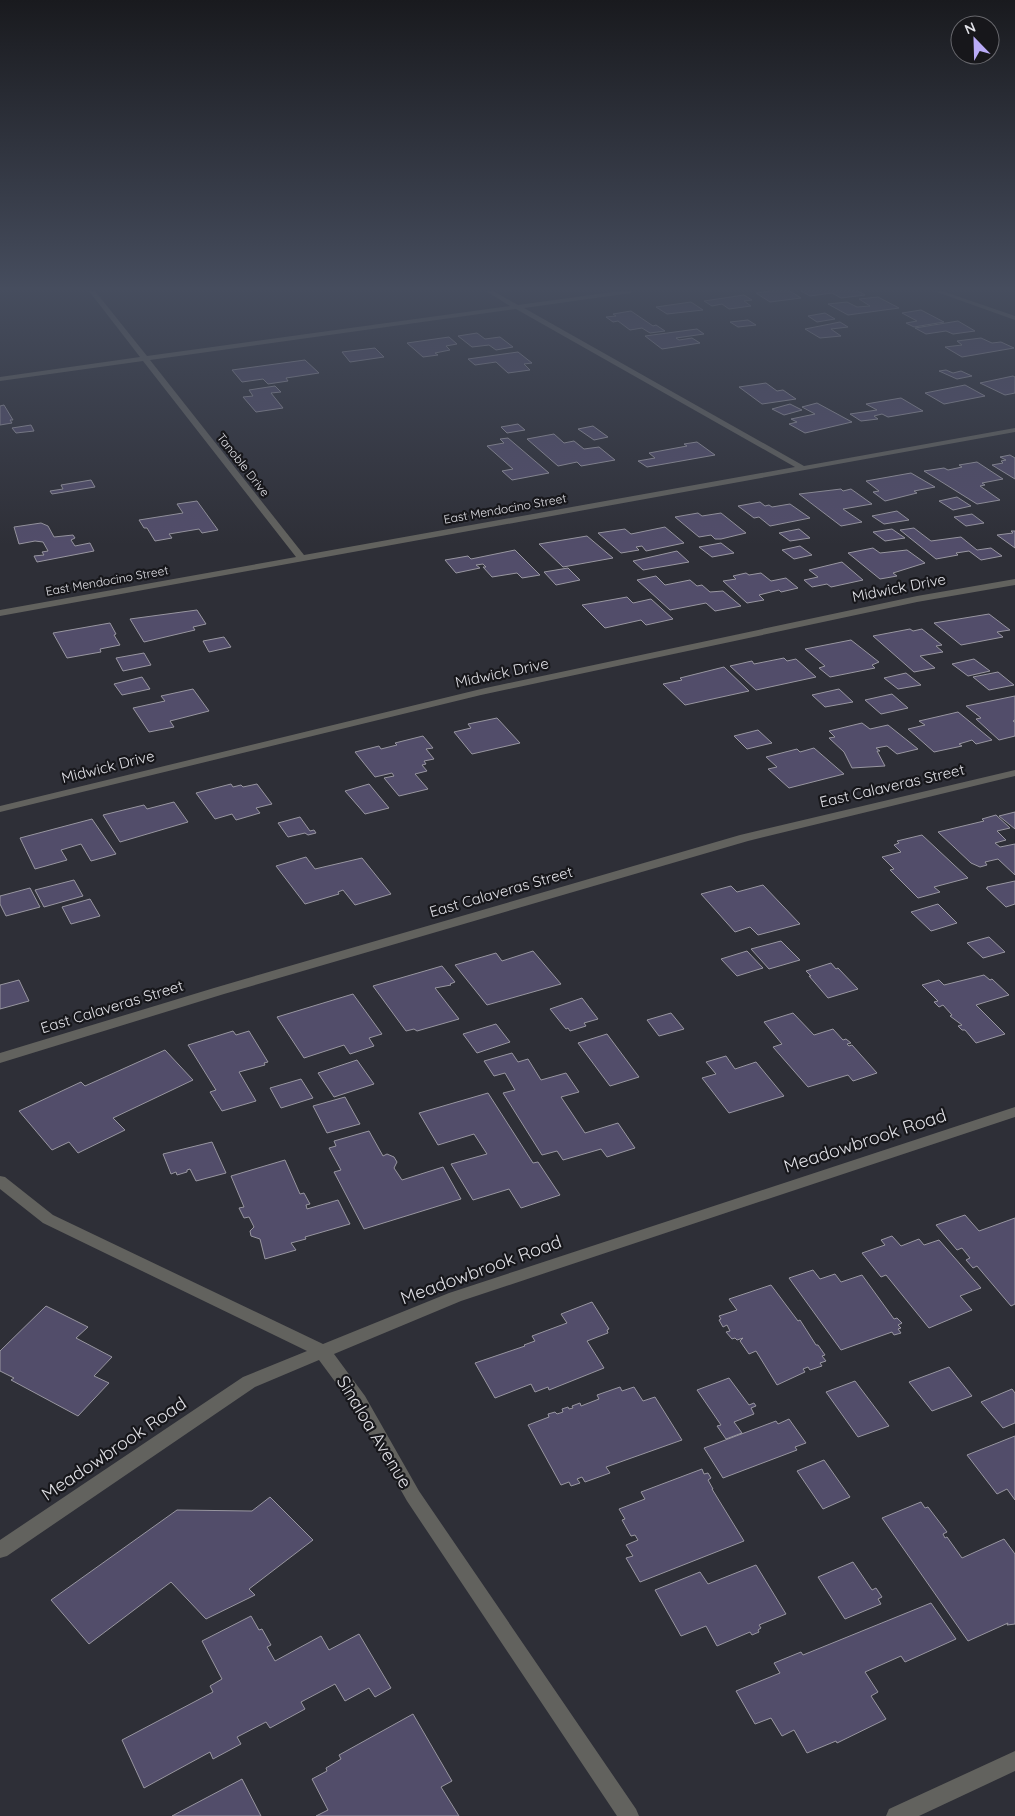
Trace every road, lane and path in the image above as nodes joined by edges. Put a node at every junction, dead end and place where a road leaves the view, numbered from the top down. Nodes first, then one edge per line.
1 (22, 376) edge
2 (159, 376) edge
3 (639, 376) edge
4 (0, 379) edge
5 (1015, 430) edge
6 (802, 468) junction
7 (302, 559) junction
8 (1015, 582) edge
9 (0, 613) edge
10 (1015, 773) edge
11 (0, 809) edge
12 (0, 1058) edge
13 (1015, 1112) edge
14 (0, 1181) edge
15 (322, 1351) junction
16 (0, 1550) edge
17 (1015, 1761) edge
18 (630, 1816) edge
19 (896, 1816) edge

1 - 4 street
2 - 7 street, Tanoble Drive
3 - 6 street
5 - 6 street, East Mendocino Street
6 - 7 street, East Mendocino Street
7 - 9 street, East Mendocino Street
8 - 11 street, Midwick Drive
10 - 12 street, East Calaveras Street
13 - 15 street, Meadowbrook Road
14 - 15 street, Sinaloa Avenue
15 - 16 street, Meadowbrook Road
15 - 18 street, Sinaloa Avenue
17 - 19 street

